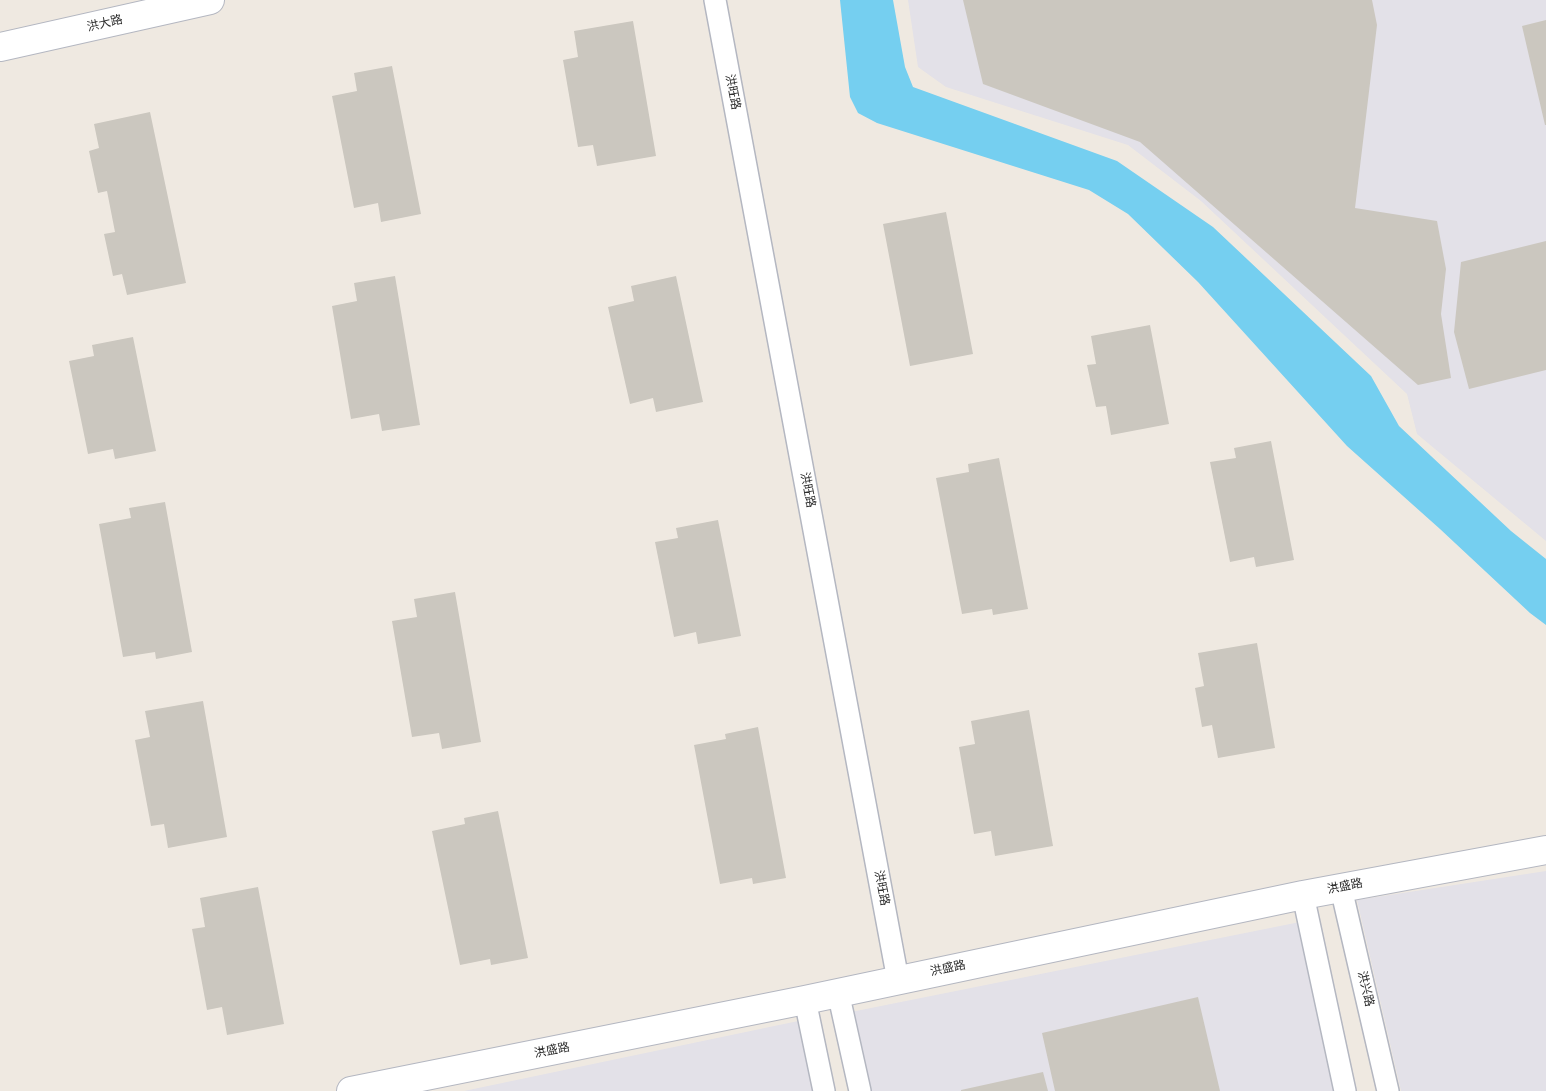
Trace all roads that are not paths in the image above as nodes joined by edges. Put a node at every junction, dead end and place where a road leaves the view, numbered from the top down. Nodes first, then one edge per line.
1 (210, 0) edge
2 (715, 0) edge
3 (0, 47) edge
4 (1546, 850) edge
5 (1342, 888) junction
6 (1303, 895) junction
7 (898, 980) junction
8 (838, 992) junction
9 (805, 1000) junction
10 (351, 1091) edge
11 (824, 1091) edge
12 (860, 1091) edge
13 (1345, 1091) edge
14 (1388, 1091) edge

1 - 3 street, 洪大路
2 - 7 street, 洪旺路
4 - 5 street, 洪盛路
5 - 6 street, 洪盛路
5 - 14 street, 洪兴路
6 - 7 street, 洪盛路
6 - 13 street
7 - 8 street, 洪盛路
8 - 9 street, 洪盛路
8 - 12 street
9 - 10 street, 洪盛路
9 - 11 street

